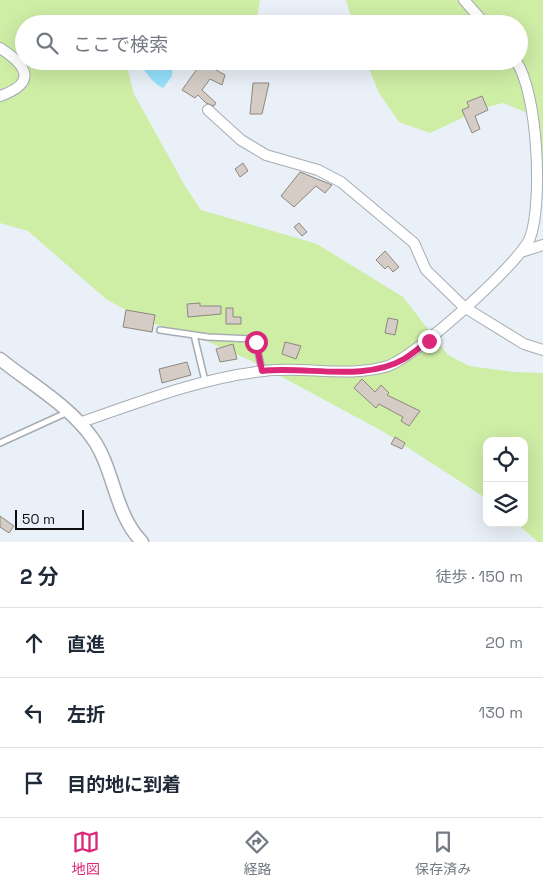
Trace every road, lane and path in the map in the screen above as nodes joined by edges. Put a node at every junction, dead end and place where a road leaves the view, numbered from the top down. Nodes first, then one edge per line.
1 (464, 0) edge
2 (477, 15) edge
3 (0, 48) edge
4 (15, 59) edge
5 (23, 70) edge
6 (520, 70) edge
7 (0, 96) edge
8 (208, 110) dead end
9 (543, 245) edge
10 (524, 251) junction
11 (464, 307) junction
12 (160, 330) dead end
13 (194, 335) junction
14 (543, 350) edge
15 (0, 359) edge
16 (262, 371) junction
17 (205, 381) junction
18 (68, 412) junction
19 (79, 423) junction
20 (0, 443) edge
21 (138, 541) edge

1 - 2 street
3 - 4 street
5 - 7 street
6 - 10 street
8 - 11 street
9 - 10 street
10 - 11 street
11 - 14 street
11 - 16 street
12 - 13 lane
13 - 16 lane
13 - 17 lane
15 - 18 street
16 - 17 street
17 - 19 street
18 - 19 street
18 - 20 lane
19 - 21 street

